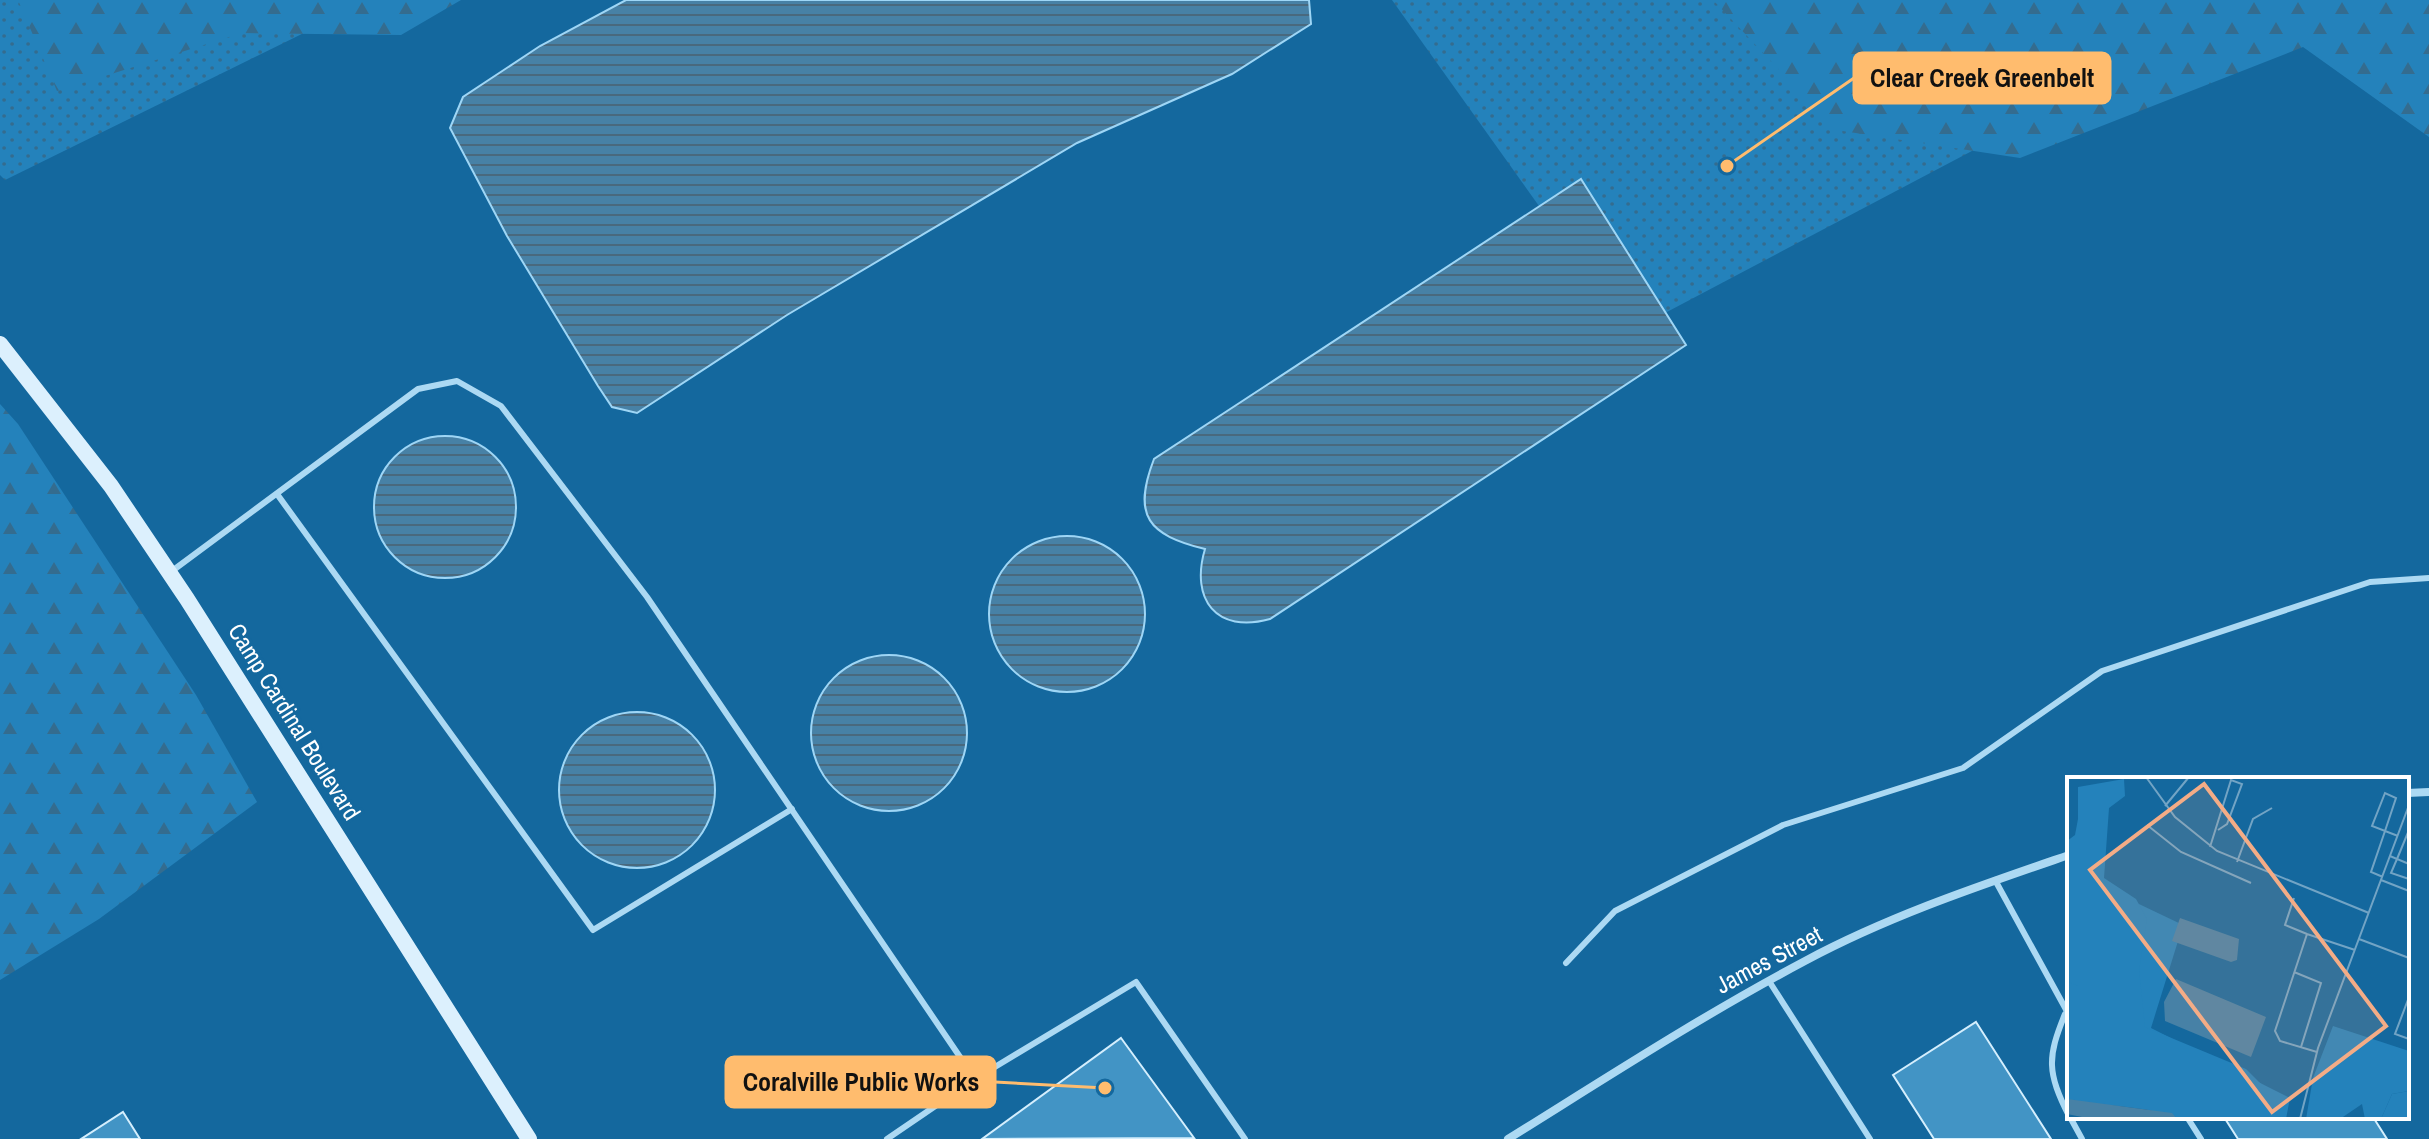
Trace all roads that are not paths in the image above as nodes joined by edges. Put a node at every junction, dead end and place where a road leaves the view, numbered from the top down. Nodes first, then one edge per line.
1 (0, 344) edge
2 (277, 494) junction
3 (169, 573) junction
4 (2429, 578) edge
5 (2429, 792) edge
6 (2409, 793) edge
7 (792, 809) junction
8 (2067, 856) edge
9 (1995, 880) junction
10 (1566, 963) dead end
11 (1769, 981) junction
12 (2067, 1015) edge
13 (975, 1079) junction
14 (2067, 1111) edge
15 (2071, 1119) edge
16 (2188, 1119) edge
17 (529, 1139) edge
18 (887, 1139) edge
19 (1245, 1139) edge
20 (1508, 1139) edge
21 (1870, 1139) edge
22 (2082, 1139) edge
23 (2201, 1139) edge

1 - 3 street, Camp Cardinal Boulevard
2 - 3 lane
2 - 7 lane
2 - 7 lane
3 - 17 street, Camp Cardinal Boulevard
4 - 10 lane
5 - 6 street
7 - 13 lane
8 - 9 street, James Street
9 - 11 street, James Street
9 - 12 lane
11 - 20 street, James Street
11 - 21 lane
12 - 14 lane
13 - 18 lane
13 - 19 lane
15 - 22 lane
16 - 23 lane

